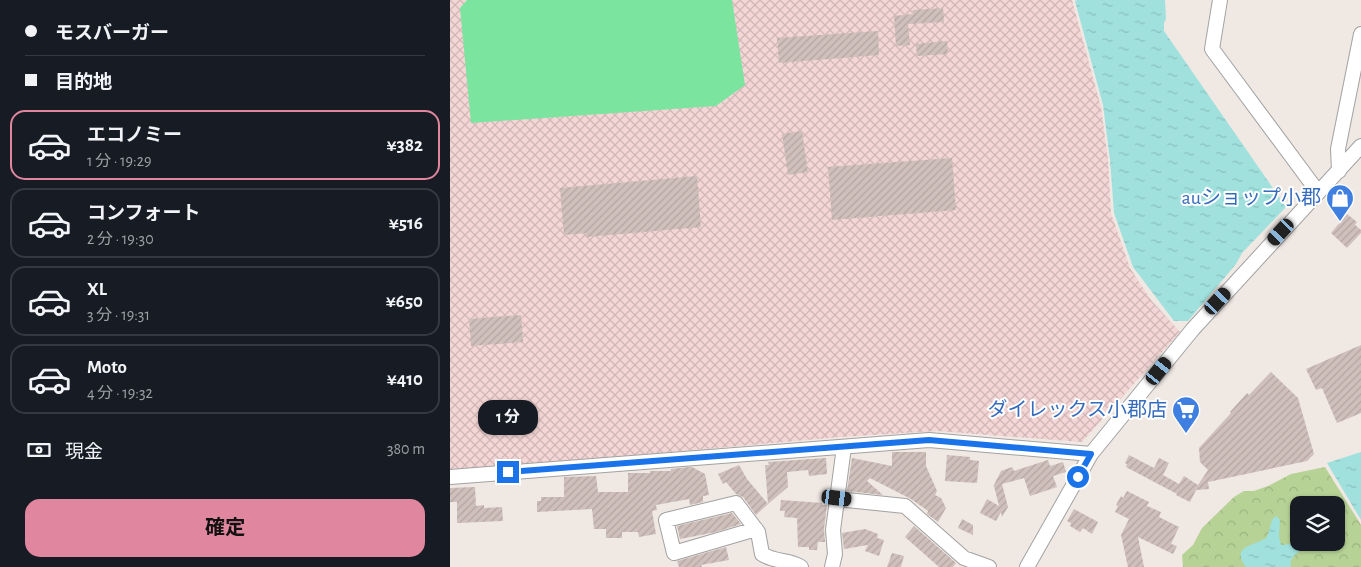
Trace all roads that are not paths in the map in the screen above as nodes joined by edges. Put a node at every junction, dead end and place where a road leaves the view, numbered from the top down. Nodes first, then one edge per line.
1 (1220, 0) edge
2 (1361, 34) edge
3 (1361, 146) edge
4 (1339, 171) junction
5 (1318, 192) junction
6 (844, 447) junction
7 (1091, 454) junction
8 (450, 477) edge
9 (837, 498) junction
10 (756, 529) junction
11 (801, 567) edge
12 (832, 567) edge
13 (989, 567) edge
14 (1027, 567) edge

1 - 5 street
2 - 4 street
3 - 4 street
4 - 5 street
5 - 7 street
6 - 7 street
6 - 8 street
6 - 9 street
7 - 14 street
9 - 12 street
9 - 13 street
10 - 10 street
10 - 11 street

